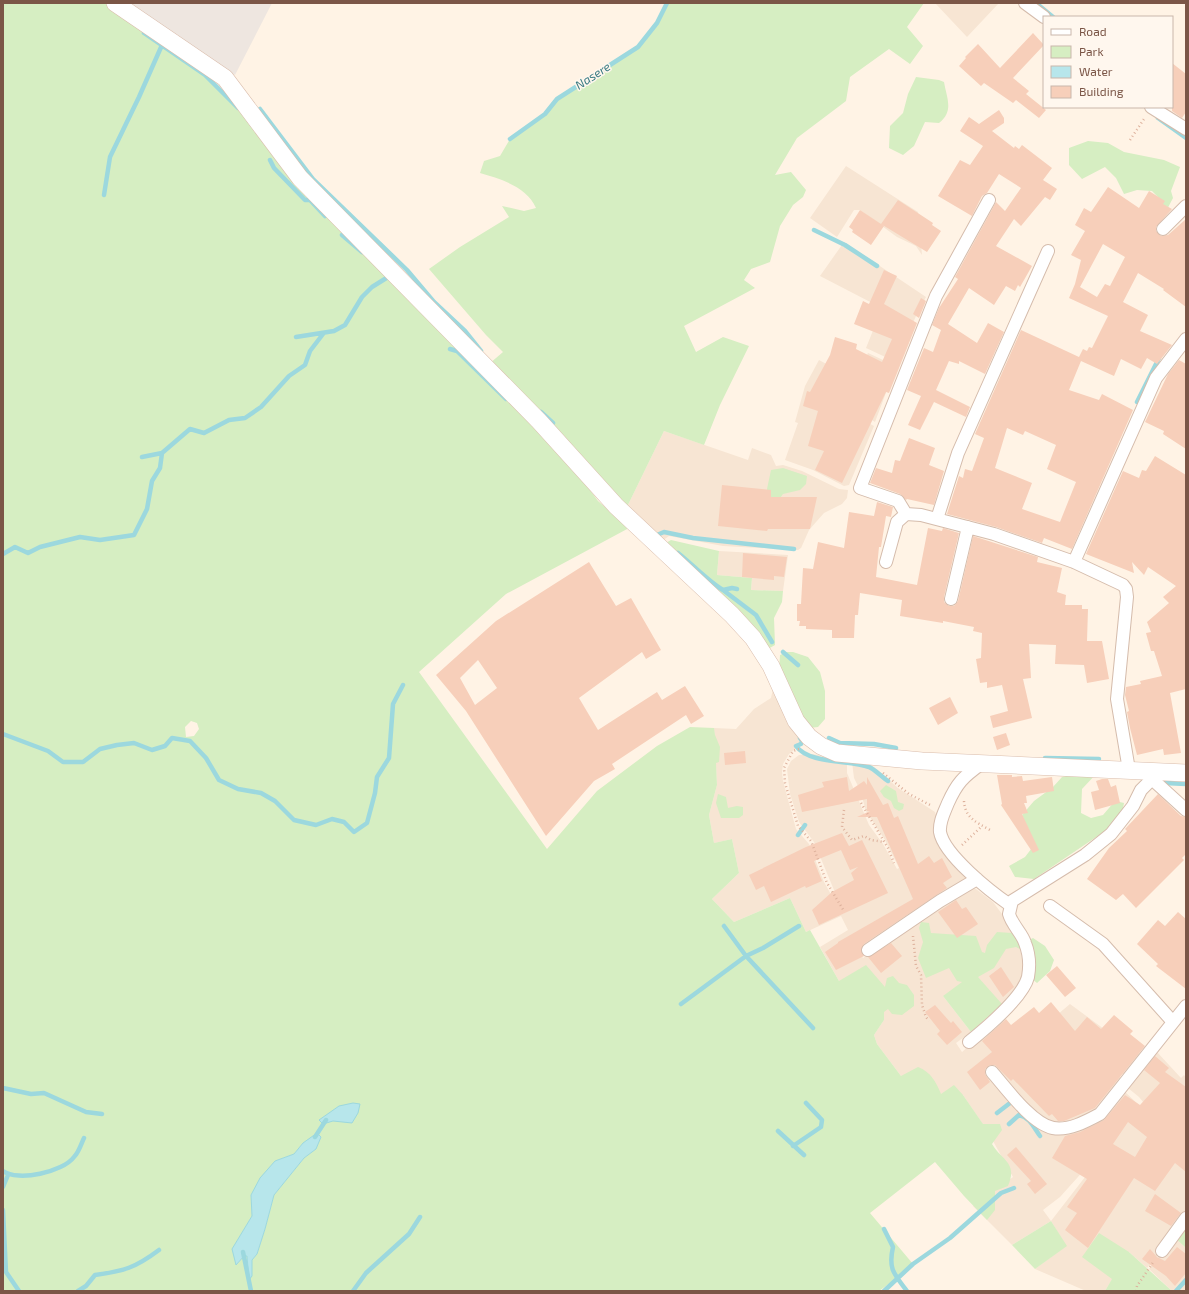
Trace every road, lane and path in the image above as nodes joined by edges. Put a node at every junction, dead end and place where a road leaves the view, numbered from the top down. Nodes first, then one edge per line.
1 (115, 3) edge
2 (1025, 3) edge
3 (1043, 16) edge
4 (1152, 108) edge
5 (1186, 129) edge
6 (1130, 140) dead end
7 (989, 200) dead end
8 (1186, 206) edge
9 (1163, 229) dead end
10 (1048, 250) dead end
11 (1186, 339) edge
12 (906, 514) junction
13 (938, 519) junction
14 (968, 527) junction
15 (886, 562) dead end
16 (1074, 562) junction
17 (951, 599) dead end
18 (796, 750) dead end
19 (868, 757) junction
20 (981, 764) junction
21 (1129, 770) junction
22 (1186, 773) edge
23 (1153, 775) junction
24 (964, 795) dead end
25 (861, 803) dead end
26 (844, 810) dead end
27 (1186, 810) edge
28 (982, 826) junction
29 (990, 830) dead end
30 (940, 832) junction
31 (884, 842) junction
32 (953, 854) junction
33 (894, 863) dead end
34 (977, 879) junction
35 (1010, 905) junction
36 (1050, 906) dead end
37 (844, 911) dead end
38 (910, 922) junction
39 (868, 950) dead end
40 (1186, 1006) edge
41 (929, 1021) dead end
42 (1173, 1022) junction
43 (969, 1042) dead end
44 (992, 1072) dead end
45 (1186, 1218) edge
46 (1162, 1251) joint
47 (1136, 1291) edge

1 - 19 street
2 - 3 street
4 - 5 street
4 - 6 path
7 - 12 street
8 - 9 street
10 - 13 street
11 - 16 street
12 - 13 street
12 - 15 street
13 - 14 street
14 - 16 street
14 - 17 street
16 - 21 street
18 - 37 path
19 - 20 street
19 - 30 path
20 - 21 street
20 - 30 street
21 - 23 street
22 - 23 street
23 - 27 street
23 - 35 street
24 - 28 path
25 - 31 path
26 - 31 path
28 - 29 path
28 - 32 path
30 - 32 street
31 - 33 path
32 - 34 street
34 - 35 street
34 - 38 street
35 - 43 street
36 - 42 street
38 - 39 street
38 - 41 path
40 - 42 street
42 - 44 street
45 - 46 street
46 - 47 path

